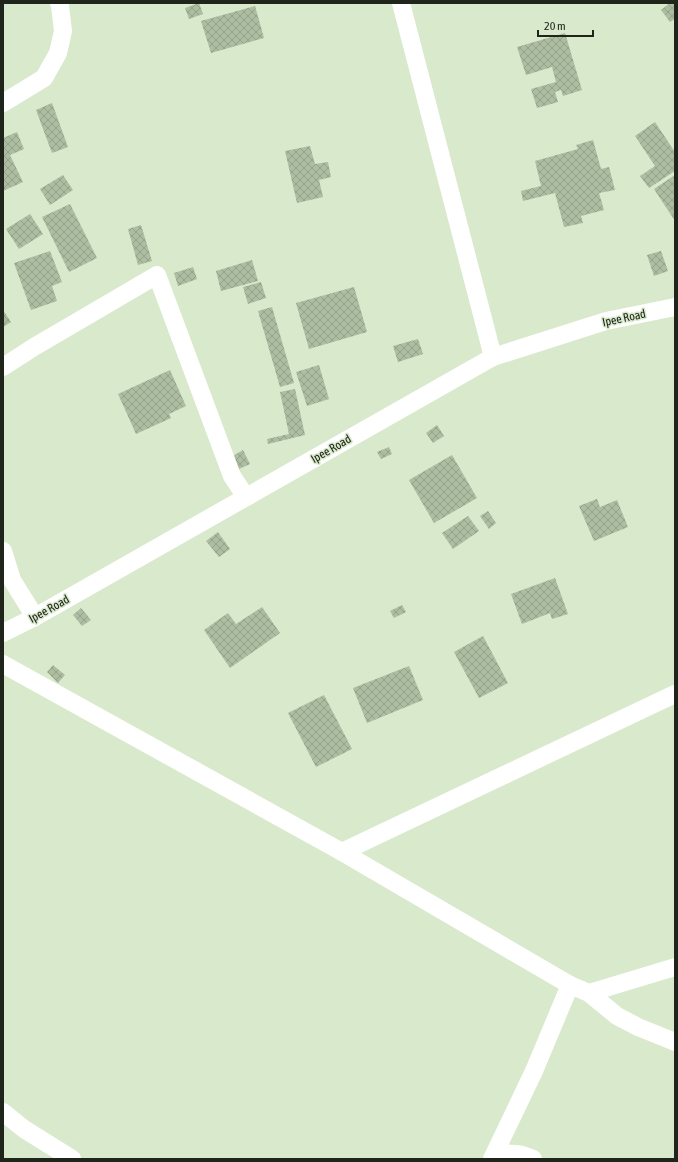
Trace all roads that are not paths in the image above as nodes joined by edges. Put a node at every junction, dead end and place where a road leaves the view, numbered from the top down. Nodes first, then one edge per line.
1 (59, 3) edge
2 (401, 3) edge
3 (3, 102) edge
4 (675, 307) edge
5 (493, 357) junction
6 (3, 367) edge
7 (246, 497) junction
8 (3, 551) edge
9 (35, 617) junction
10 (3, 633) edge
11 (3, 664) edge
12 (675, 694) edge
13 (342, 852) junction
14 (675, 967) edge
15 (570, 985) junction
16 (589, 993) junction
17 (675, 1042) edge
18 (3, 1112) edge
19 (499, 1156) edge
20 (72, 1159) edge
21 (533, 1159) edge

1 - 3 street
2 - 5 street
4 - 5 street, Ipee Road
5 - 7 street, Ipee Road
6 - 7 street
7 - 9 street, Ipee Road
8 - 9 street
9 - 10 street, Ipee Road
11 - 13 street
12 - 13 street
13 - 15 street
14 - 16 street
15 - 16 street
15 - 19 street
16 - 17 street
18 - 20 street
19 - 21 street

